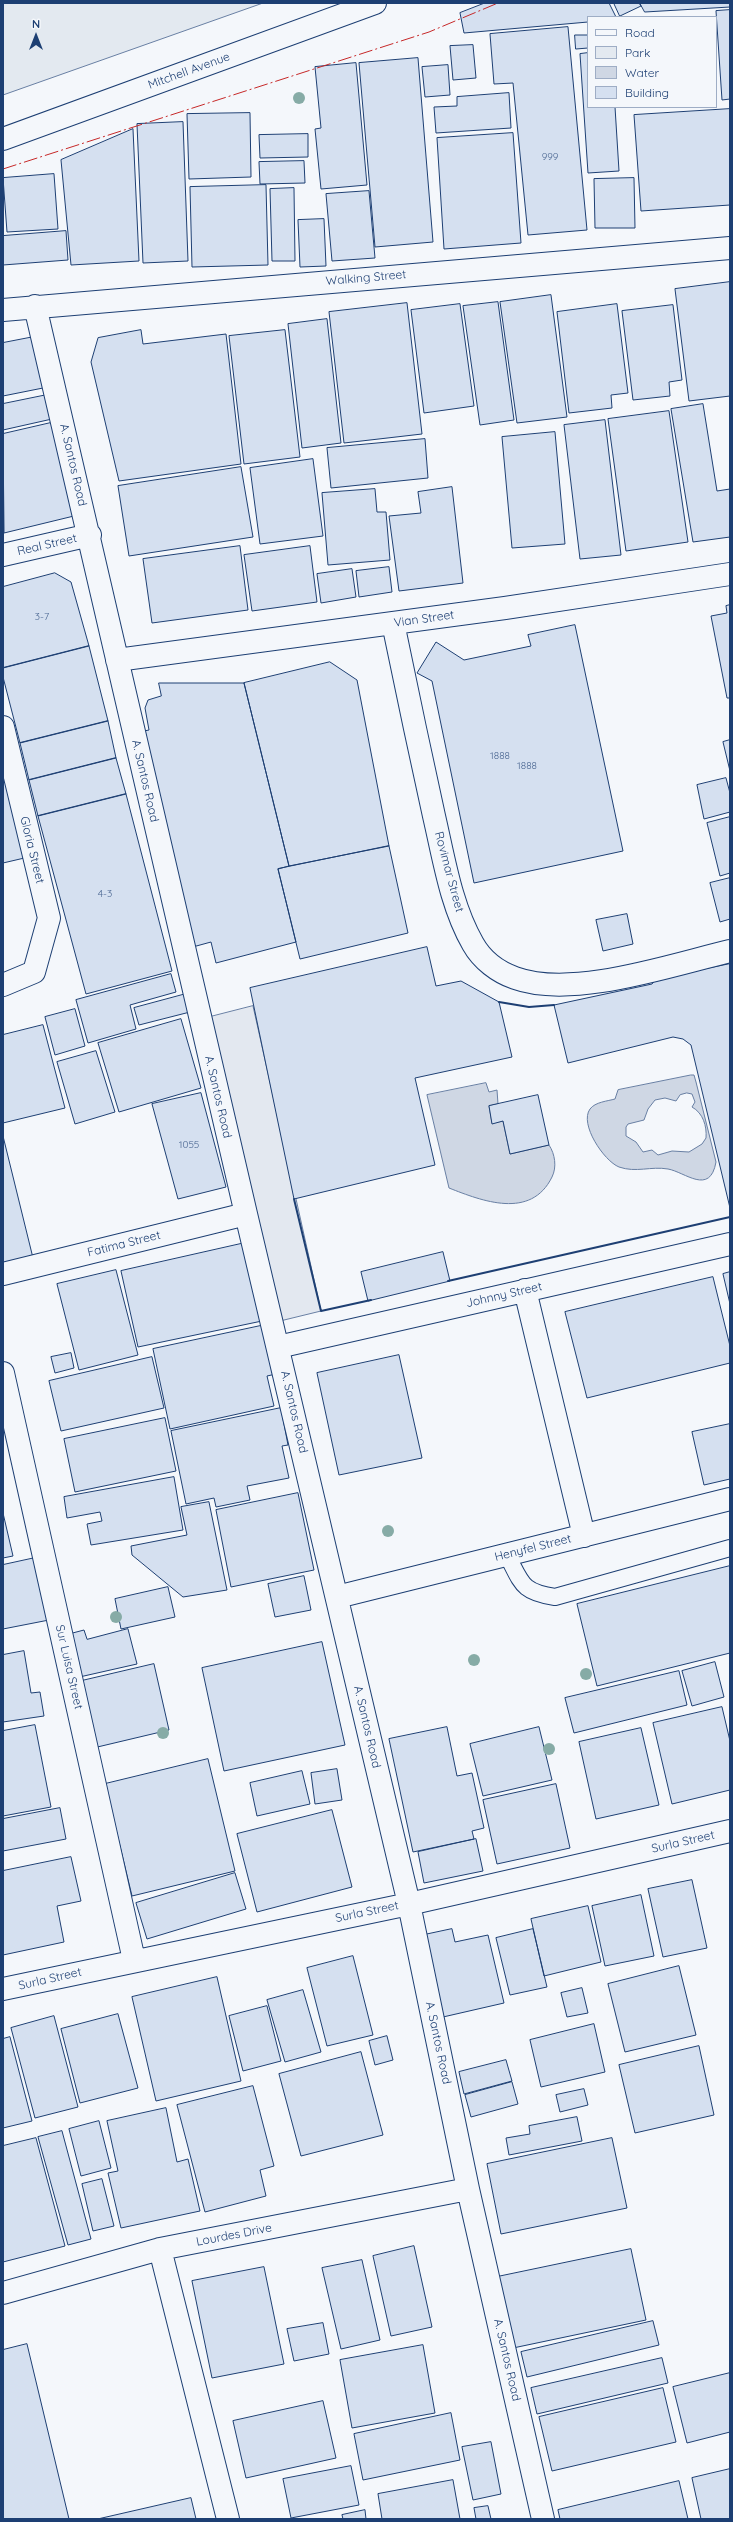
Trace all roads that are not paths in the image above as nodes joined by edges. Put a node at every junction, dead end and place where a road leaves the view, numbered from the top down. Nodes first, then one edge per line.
1 (375, 3) edge
2 (3, 139) edge
3 (730, 248) edge
4 (36, 306) junction
5 (3, 310) edge
6 (90, 535) junction
7 (3, 555) edge
8 (730, 574) edge
9 (393, 623) junction
10 (117, 660) junction
11 (3, 727) edge
12 (730, 951) edge
13 (3, 985) edge
14 (246, 1214) junction
15 (730, 1244) edge
16 (3, 1274) edge
17 (525, 1290) junction
18 (278, 1347) junction
19 (3, 1373) edge
20 (730, 1499) edge
21 (584, 1536) junction
22 (730, 1548) edge
23 (507, 1554) junction
24 (336, 1597) junction
25 (730, 1831) edge
26 (409, 1904) junction
27 (134, 1960) junction
28 (3, 1989) edge
29 (468, 2189) junction
30 (160, 2249) junction
31 (3, 2292) edge
32 (228, 2519) edge
33 (543, 2519) edge

1 - 2 street, Mitchell Avenue
3 - 4 street, Walking Street
4 - 5 street, Walking Street
4 - 6 street, A. Santos Road
6 - 7 street, Real Street
6 - 10 street, A. Santos Road
8 - 9 street, Vian Street
9 - 10 street, Vian Street
9 - 12 street, Rovimar Street
10 - 14 street, A. Santos Road
11 - 13 street, Gloria Street
14 - 16 street, Fatima Street
14 - 18 street, A. Santos Road
15 - 17 street, Johnny Street
17 - 18 street, Johnny Street
17 - 21 street
18 - 24 street, A. Santos Road
19 - 27 street, Sur Luisa Street
20 - 21 street, Henyfel Street
21 - 23 street, Henyfel Street
22 - 23 lane
23 - 24 street, Henyfel Street
24 - 26 street, A. Santos Road
25 - 26 street, Surla Street
26 - 27 street, Surla Street
26 - 29 street, A. Santos Road
27 - 28 street, Surla Street
29 - 30 street, Lourdes Drive
29 - 33 street, A. Santos Road
30 - 31 street, Lourdes Drive
30 - 32 street

